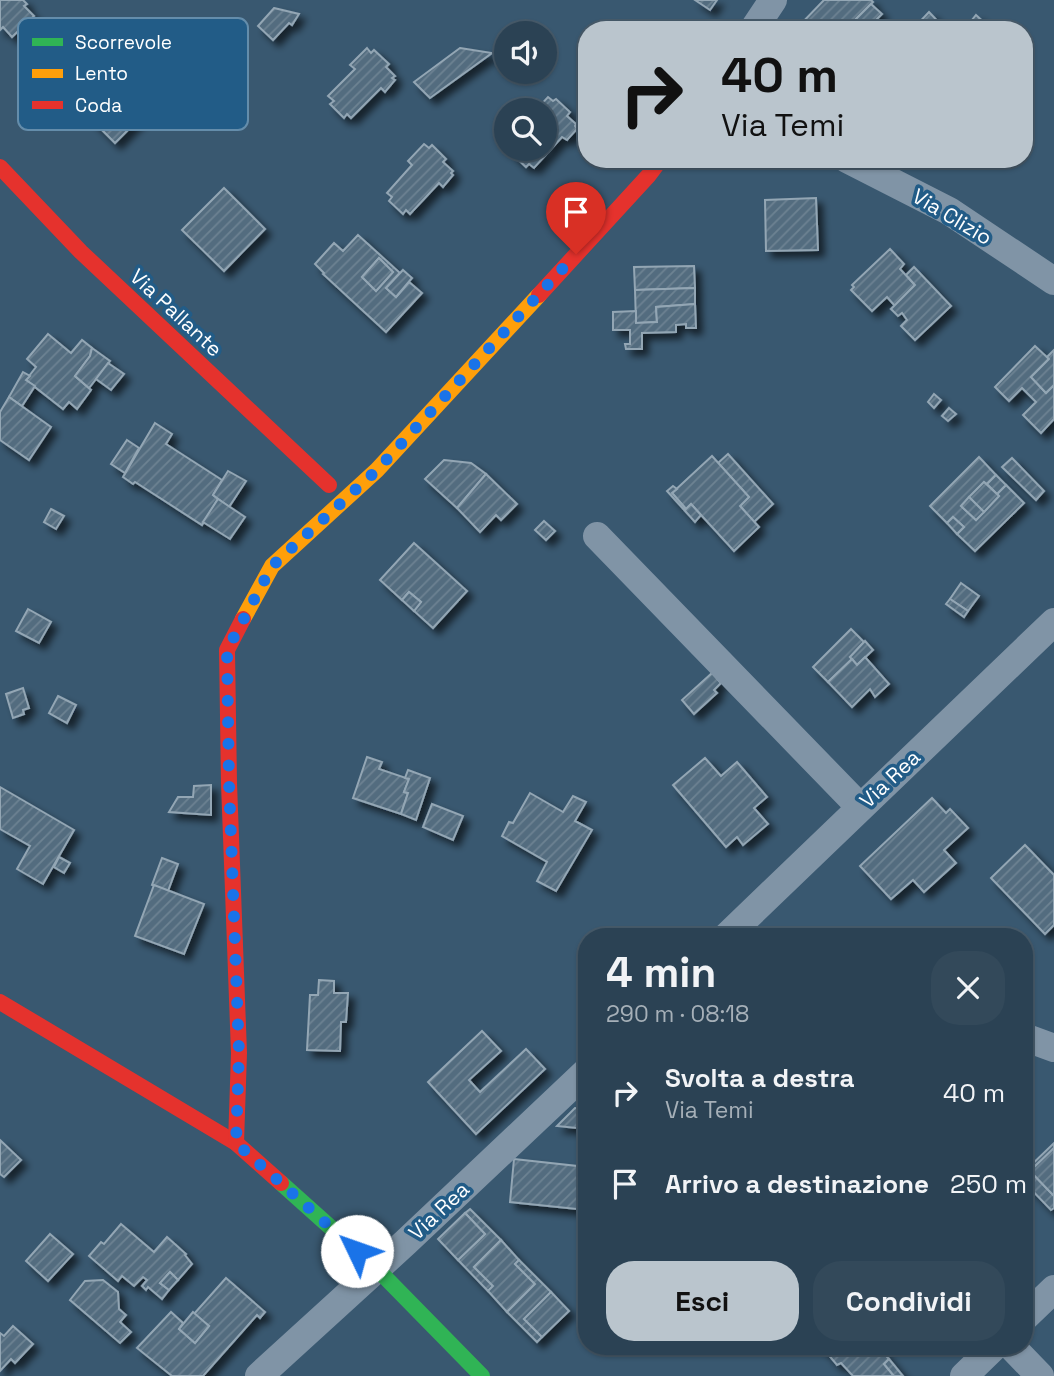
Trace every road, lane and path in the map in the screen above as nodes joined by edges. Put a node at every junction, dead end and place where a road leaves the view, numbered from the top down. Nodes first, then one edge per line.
1 (773, 0) edge
2 (759, 21) edge
3 (0, 167) edge
4 (654, 168) edge
5 (864, 168) edge
6 (1054, 281) edge
7 (329, 485) dead end
8 (597, 536) dead end
9 (1054, 622) edge
10 (860, 807) junction
11 (735, 928) edge
12 (0, 1002) edge
13 (1033, 1040) edge
14 (1054, 1048) edge
15 (578, 1080) edge
16 (236, 1143) junction
17 (377, 1269) junction
18 (1054, 1289) edge
19 (1033, 1309) edge
20 (986, 1355) edge
21 (1020, 1355) edge
22 (259, 1376) edge
23 (482, 1376) edge
24 (964, 1376) edge
25 (1040, 1376) edge

1 - 2 street
3 - 7 street, Via Pallante
4 - 16 street
5 - 6 street, Via Clizio
8 - 10 street
9 - 10 street, Via Rea
10 - 11 street, Via Rea
12 - 16 street
13 - 14 street
15 - 17 street, Via Rea
16 - 17 street
17 - 22 street, Via Rea
17 - 23 street
18 - 19 street
20 - 24 street
21 - 25 street

